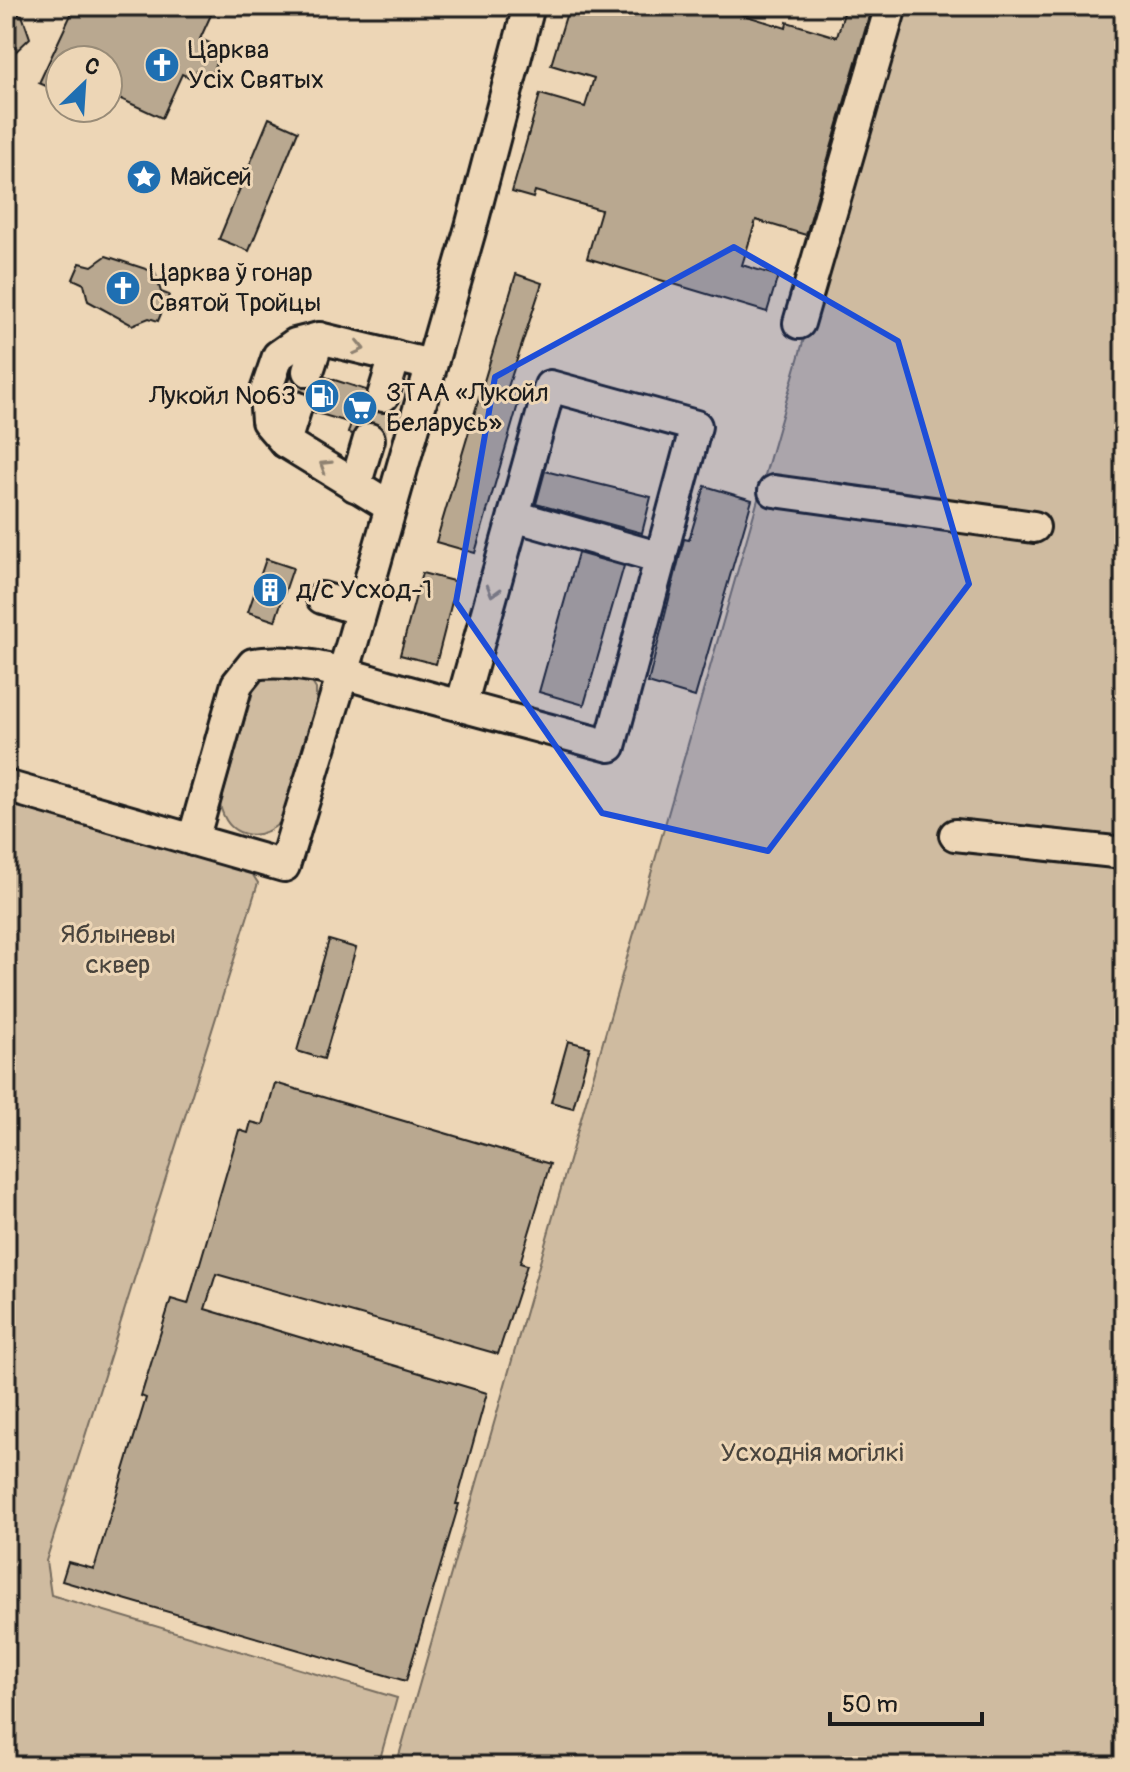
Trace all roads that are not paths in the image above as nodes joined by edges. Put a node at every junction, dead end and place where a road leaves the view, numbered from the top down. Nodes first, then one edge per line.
1 (529, 6) edge
2 (891, 6) edge
3 (799, 323) dead end
4 (319, 338) junction
5 (395, 356) junction
6 (431, 365) junction
7 (308, 371) dead end
8 (383, 396) tunnel mouth
9 (296, 407) dead end
10 (369, 439) tunnel mouth
11 (285, 442) junction
12 (355, 486) junction
13 (774, 491) dead end
14 (391, 507) junction
15 (514, 516) junction
16 (1034, 527) dead end
17 (661, 558) junction
18 (322, 598) dead end
19 (361, 610) junction
20 (341, 674) junction
21 (461, 706) junction
22 (6, 786) edge
23 (955, 835) dead end
24 (193, 840) junction
25 (1124, 853) edge

1 - 6 street
2 - 3 street
4 -> 5 street
4 - 7 street
4 - 11 street
5 - 6 street
5 - 8 street
6 - 14 street
9 - 11 street
10 - 12 street
12 -> 11 street
12 - 14 street
13 - 16 street
14 - 19 street
15 - 17 street
15 - 17 street
15 -> 21 street
17 - 21 street
18 - 19 street
19 - 20 street
20 - 21 street
20 - 24 street
20 - 24 street
22 - 24 street
23 - 25 street

